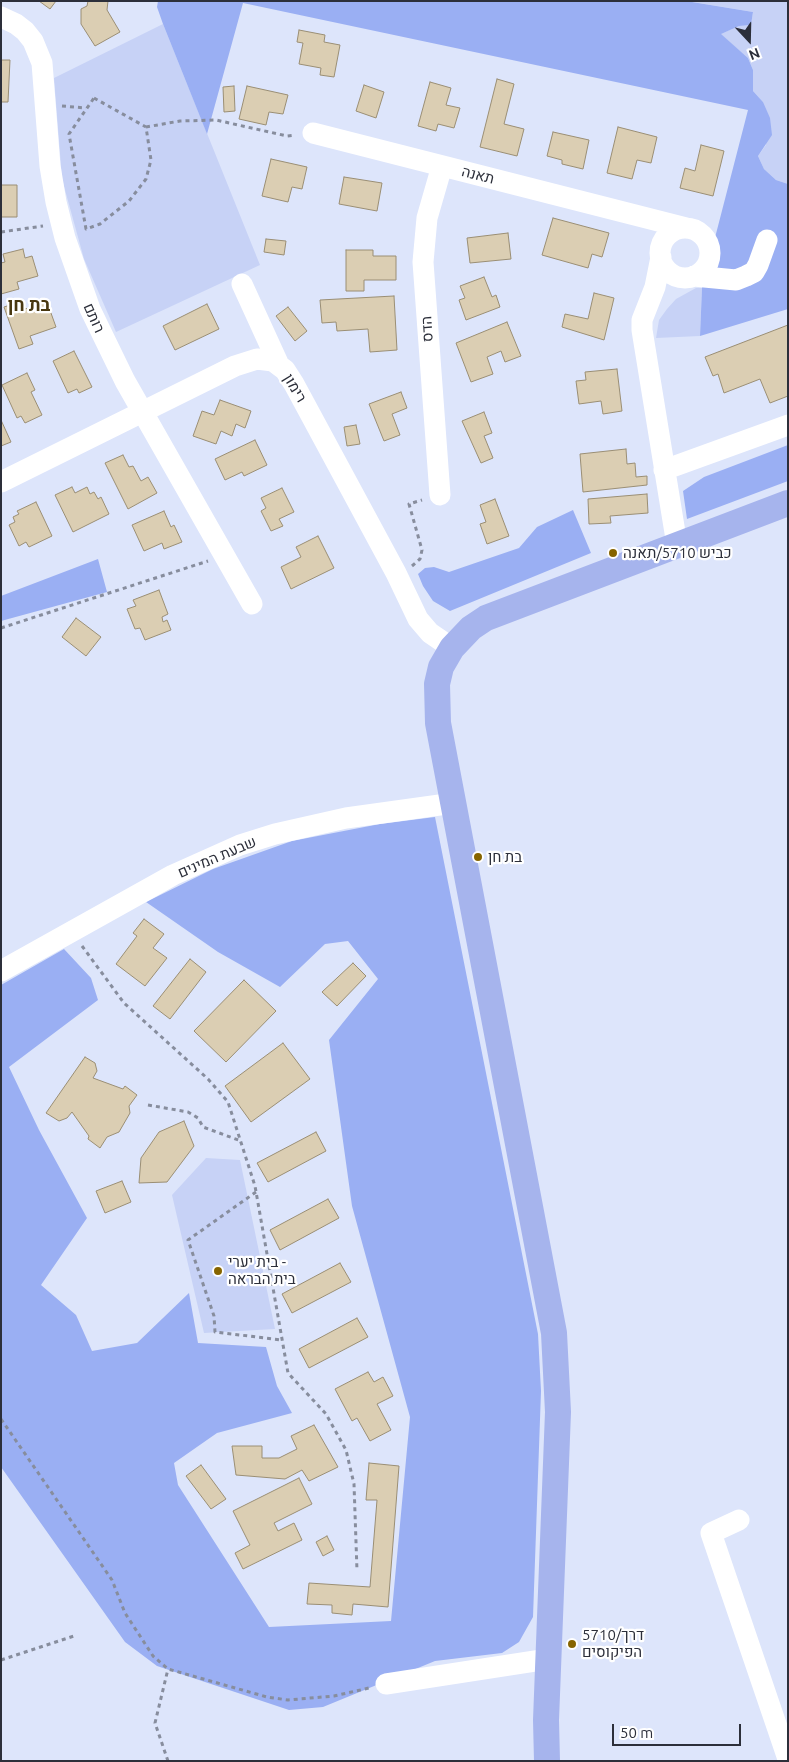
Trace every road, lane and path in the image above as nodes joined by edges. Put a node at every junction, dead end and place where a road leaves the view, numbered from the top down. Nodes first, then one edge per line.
1 (1, 17) edge
2 (146, 127) junction
3 (313, 133) joint
4 (442, 166) junction
5 (643, 216) junction
6 (61, 222) junction
7 (686, 228) junction
8 (1, 232) edge
9 (767, 240) dead end
10 (661, 252) junction
11 (692, 276) junction
12 (242, 284) dead end
13 (648, 306) junction
14 (279, 365) junction
15 (143, 412) junction
16 (788, 425) edge
17 (664, 470) junction
18 (1, 482) edge
19 (440, 495) joint
20 (788, 504) edge
21 (678, 545) junction
22 (224, 556) junction
23 (398, 577) junction
24 (252, 604) dead end
25 (1, 628) edge
26 (452, 648) junction
27 (454, 803) junction
28 (71, 932) junction
29 (1, 971) edge
30 (148, 1105) dead end
31 (242, 1141) junction
32 (256, 1192) junction
33 (282, 1340) junction
34 (1, 1419) edge
35 (739, 1520) dead end
36 (357, 1571) dead end
37 (74, 1636) dead end
38 (548, 1659) junction
39 (1, 1660) edge
40 (168, 1669) junction
41 (386, 1684) joint
42 (788, 1759) edge
43 (168, 1761) edge
44 (547, 1761) edge

1 - 6 street, רותם
2 - 2 path
2 - 3 path
3 - 4 street, תאנה
4 - 5 street, תאנה
4 - 19 street, הדס
5 - 7 street, תאנה
5 - 10 street
6 - 8 path
6 - 15 street, רותם
7 - 10 street
7 - 11 street
9 - 11 street
10 - 11 street
10 - 13 street
11 - 13 street
12 - 14 street
13 - 17 street
14 - 15 street, רימון
14 - 23 street, רימון
15 - 18 street, רימון
15 - 22 street, רותם
16 - 17 street
17 - 21 street
19 - 23 path
20 - 21 main road
21 - 26 main road
22 - 24 street, רותם
22 - 25 path
23 - 26 street, רימון
26 - 27 main road
27 - 28 street, שבעת המינים
27 - 38 main road
28 - 29 street, שבעת המינים
28 - 31 path
30 - 31 path
31 - 32 path
32 - 33 path
32 - 33 path
33 - 36 path
34 - 40 path
35 - 42 street
37 - 39 path
38 - 41 street
38 - 44 main road
40 - 41 path
40 - 43 path

